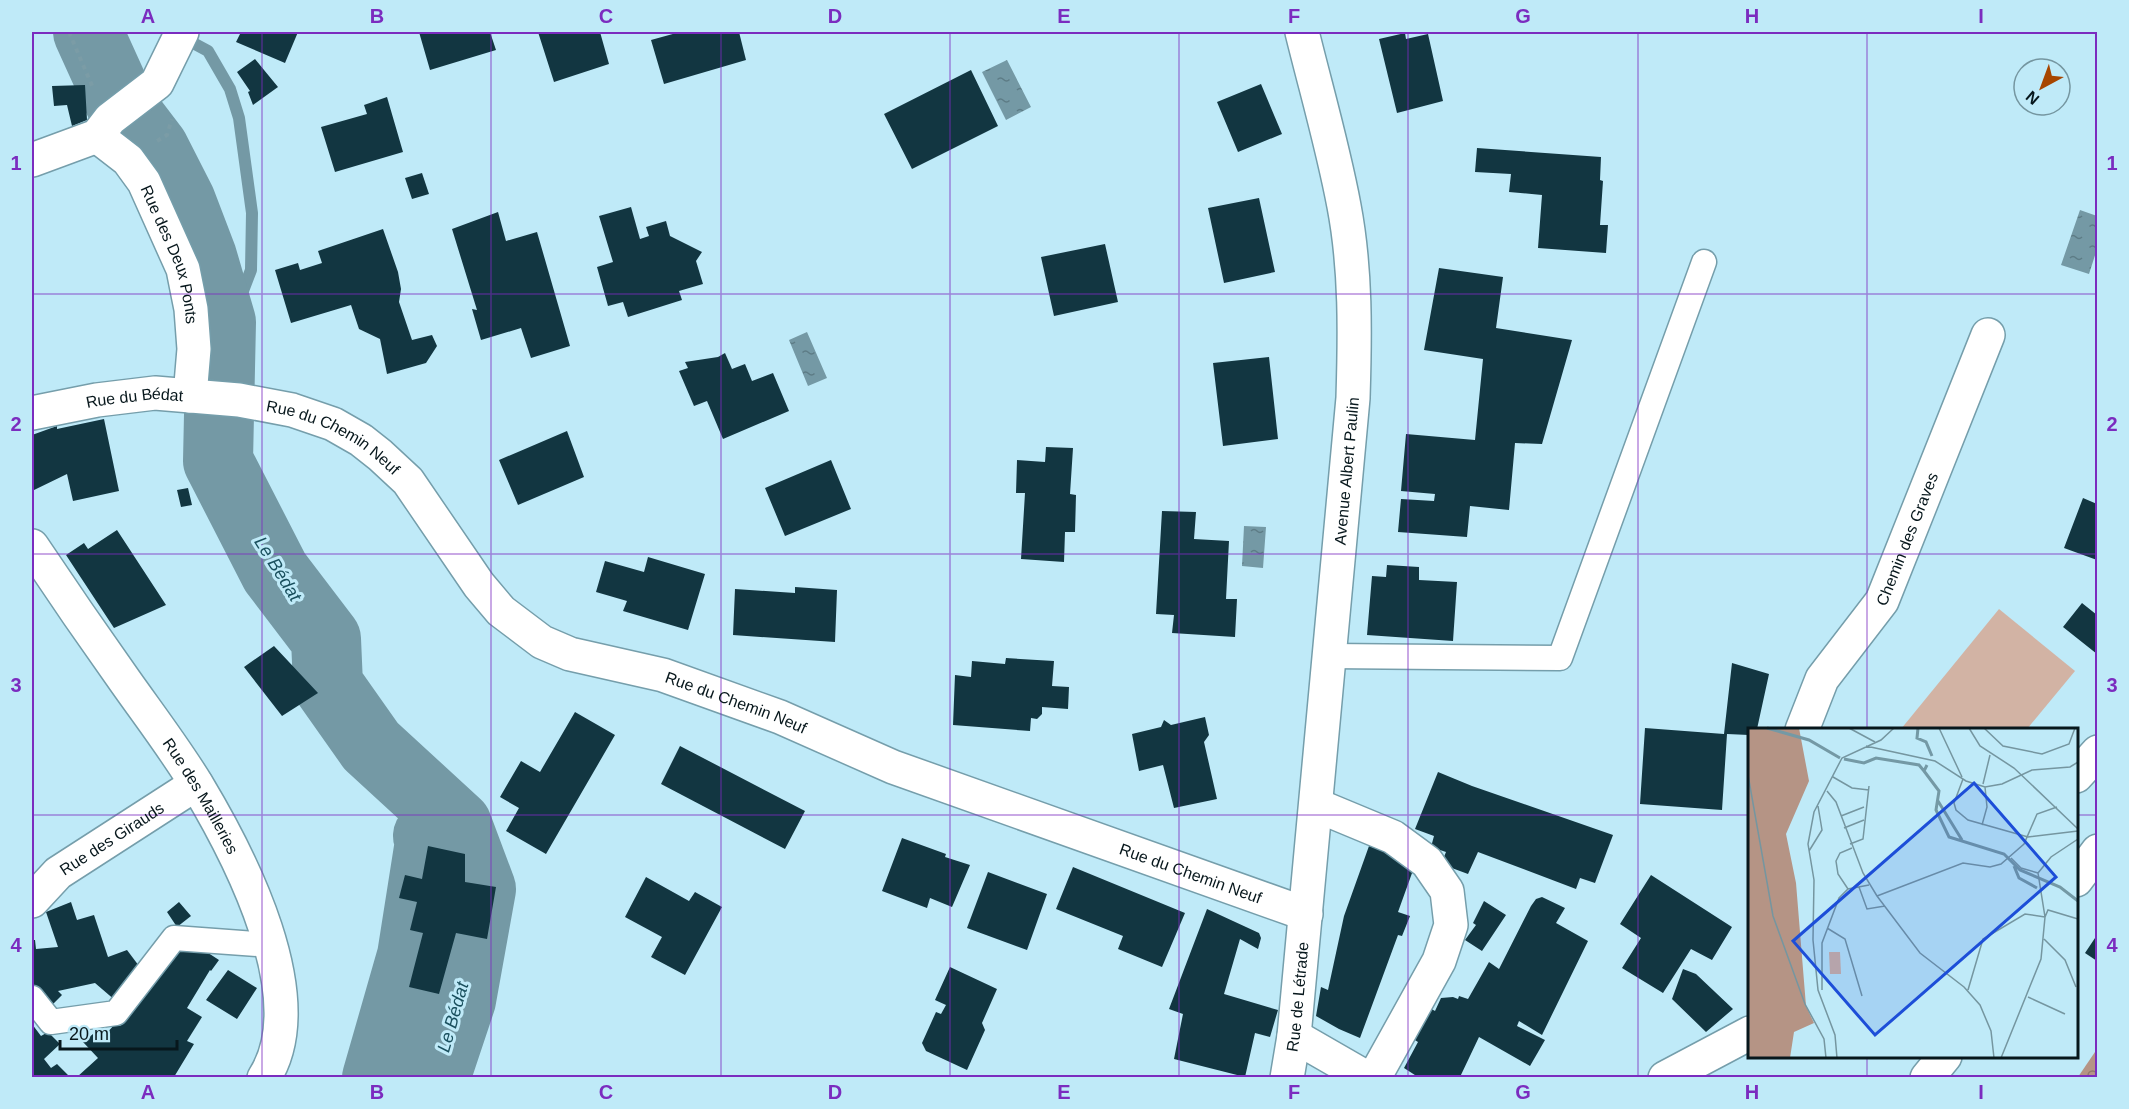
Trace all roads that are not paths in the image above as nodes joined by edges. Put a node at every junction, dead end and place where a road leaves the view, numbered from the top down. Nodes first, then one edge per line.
1 (182, 32) edge
2 (1302, 32) edge
3 (103, 127) junction
4 (32, 160) edge
5 (1704, 262) dead end
6 (1988, 335) dead end
7 (196, 396) junction
8 (239, 400) joint
9 (32, 413) edge
10 (32, 546) edge
11 (1329, 656) junction
12 (1802, 728) edge
13 (2097, 752) edge
14 (2078, 774) edge
15 (196, 784) junction
16 (1316, 805) junction
17 (2097, 851) edge
18 (2078, 877) edge
19 (32, 901) edge
20 (1306, 915) junction
21 (270, 945) junction
22 (32, 998) edge
23 (1748, 1034) edge
24 (1294, 1036) junction
25 (1943, 1058) edge
26 (264, 1077) edge
27 (1287, 1077) edge
28 (1367, 1077) edge
29 (1374, 1077) edge
30 (1665, 1077) edge
31 (1927, 1077) edge

1 - 3 street
2 - 11 street, Avenue Albert Paulin
3 - 4 street
3 - 7 street, Rue des Deux Ponts
5 - 11 lane
6 - 12 street, Chemin des Graves
7 - 8 street, Rue du Bédat
7 - 9 street, Rue du Bédat
8 - 20 street, Rue du Chemin Neuf
10 - 15 street, Rue des Mailleries
11 - 16 street, Avenue Albert Paulin
13 - 14 street
15 - 19 street, Rue des Girauds
15 - 21 street, Rue des Mailleries
16 - 20 street, Avenue Albert Paulin
16 - 29 street
17 - 18 street
20 - 24 street, Rue de Létrade
21 - 22 lane
21 - 26 street, Rue des Mailleries
23 - 30 street
24 - 27 street, Rue de Létrade
24 - 28 street
25 - 31 street

